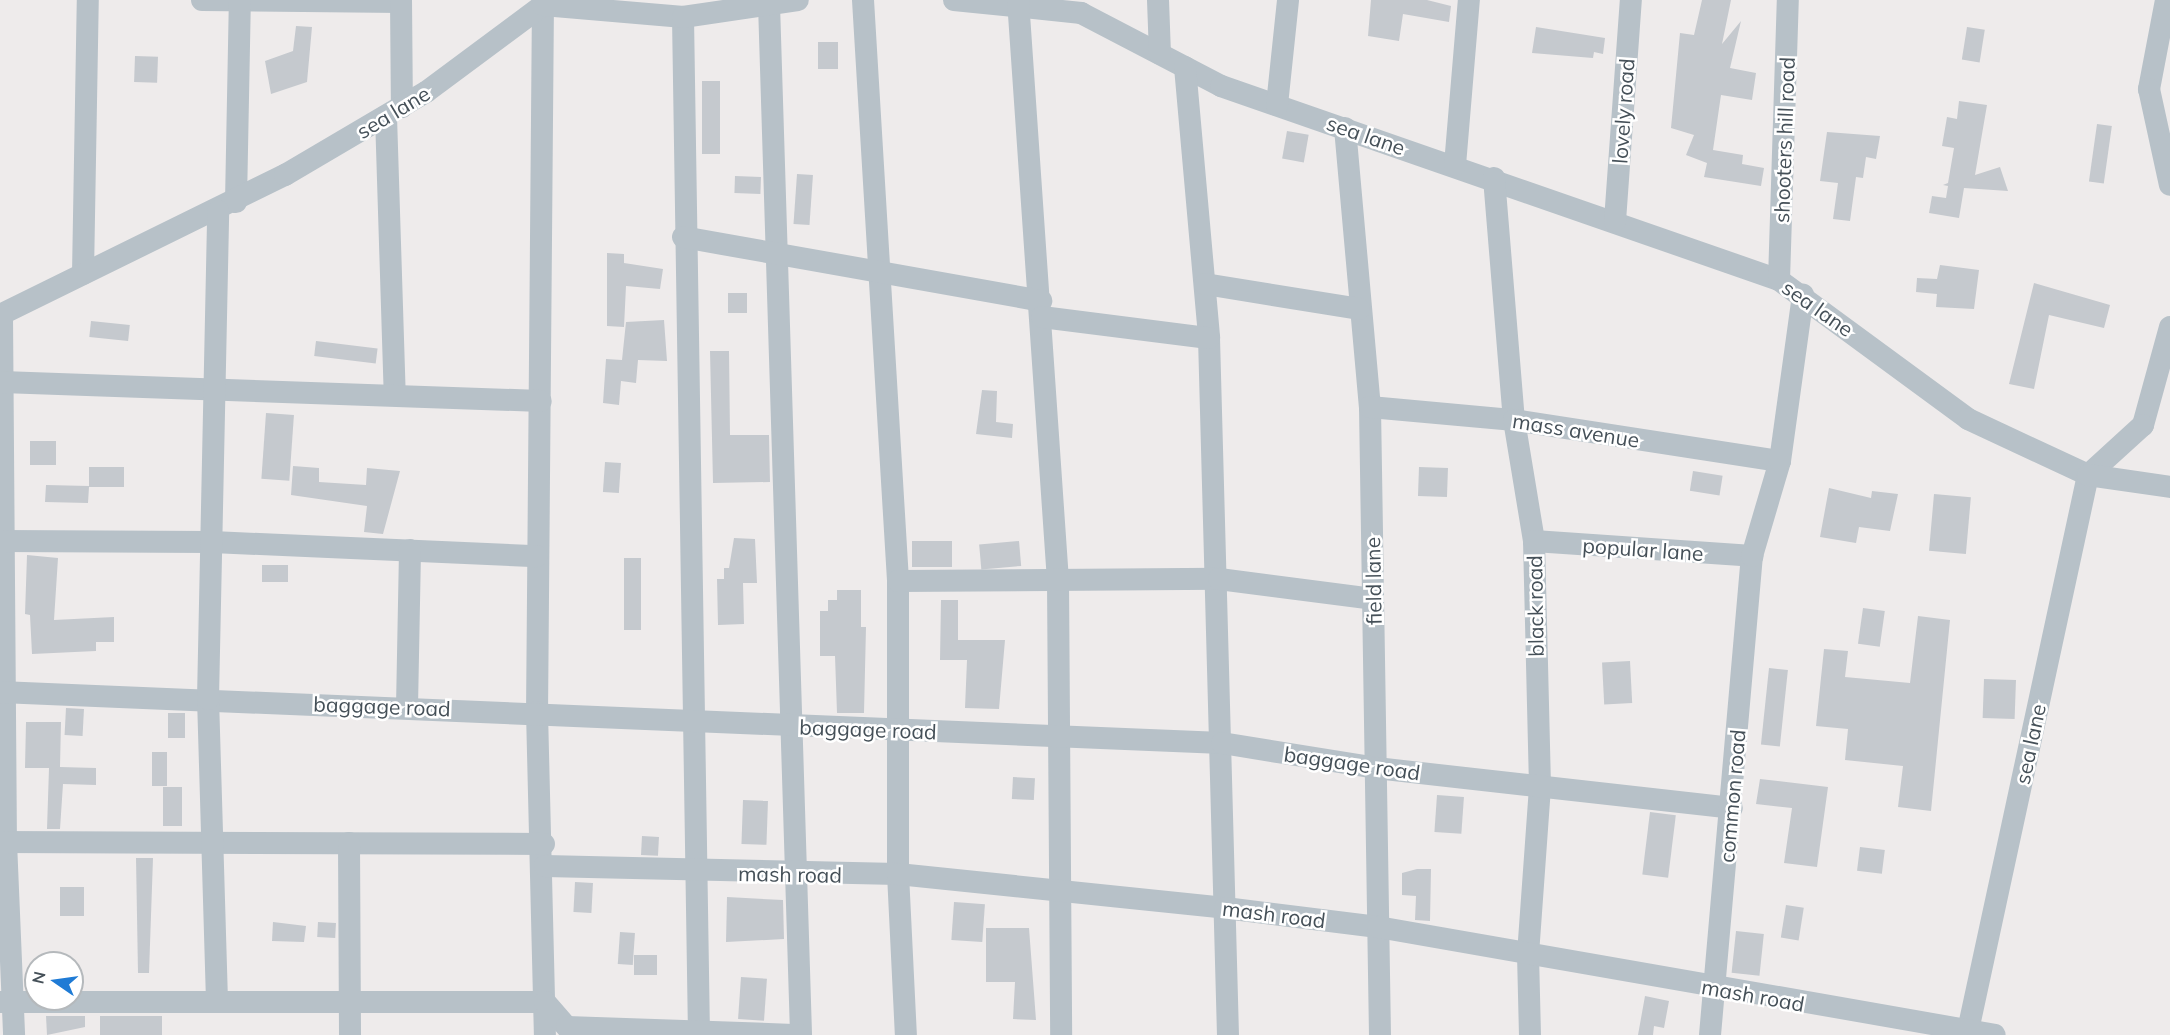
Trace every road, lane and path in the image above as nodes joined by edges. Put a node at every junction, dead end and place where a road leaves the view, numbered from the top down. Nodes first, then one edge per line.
1 (88, 0) edge
2 (202, 0) edge
3 (240, 0) edge
4 (798, 0) edge
5 (863, 0) edge
6 (954, 0) edge
7 (1158, 0) edge
8 (1288, 0) edge
9 (1469, 0) edge
10 (1631, 0) edge
11 (1788, 0) edge
12 (2166, 0) edge
13 (401, 1) edge
14 (543, 3) edge
15 (1018, 3) edge
16 (769, 4) junction
17 (727, 5) edge
18 (683, 17) junction
19 (1160, 54) junction
20 (1185, 67) junction
21 (1277, 105) junction
22 (394, 112) junction
23 (1345, 128) junction
24 (1455, 165) junction
25 (1494, 178) junction
26 (2170, 185) edge
27 (227, 206) junction
28 (1615, 221) junction
29 (683, 237) junction
30 (781, 251) junction
31 (83, 274) junction
32 (880, 276) junction
33 (1779, 280) junction
34 (1205, 284) junction
35 (1803, 295) junction
36 (1042, 309) junction
37 (1359, 309) junction
38 (1, 315) edge
39 (2170, 327) edge
40 (1209, 339) junction
41 (2, 382) junction
42 (215, 388) junction
43 (395, 395) junction
44 (541, 401) junction
45 (1370, 407) junction
46 (1514, 420) junction
47 (1780, 461) junction
48 (2088, 476) junction
49 (2170, 487) edge
50 (2, 541) edge
51 (1534, 541) junction
52 (212, 542) junction
53 (410, 550) junction
54 (537, 556) junction
55 (1752, 556) junction
56 (1219, 579) junction
57 (898, 581) junction
58 (1058, 581) junction
59 (1373, 598) junction
60 (2, 692) edge
61 (208, 699) junction
62 (407, 707) junction
63 (537, 712) junction
64 (694, 722) junction
65 (790, 726) junction
66 (899, 731) junction
67 (1057, 734) junction
68 (1222, 743) junction
69 (1376, 768) junction
70 (1540, 787) junction
71 (1731, 808) junction
72 (3, 842) edge
73 (214, 842) junction
74 (349, 843) junction
75 (544, 855) junction
76 (694, 871) junction
77 (898, 874) junction
78 (795, 875) junction
79 (1058, 891) junction
80 (1225, 908) junction
81 (1378, 927) junction
82 (1528, 954) junction
83 (1712, 987) junction
84 (349, 1000) junction
85 (217, 1001) junction
86 (6, 1002) edge
87 (544, 1002) junction
88 (699, 1033) edge
89 (1967, 1033) edge
90 (14, 1035) edge
91 (350, 1035) edge
92 (544, 1035) edge
93 (801, 1035) edge
94 (906, 1035) edge
95 (1061, 1035) edge
96 (1228, 1035) edge
97 (1380, 1035) edge
98 (1530, 1035) edge
99 (1710, 1035) edge
100 (1995, 1035) edge

1 - 31 street
2 - 3 street
3 - 13 street
3 - 27 street
4 - 16 street
5 - 32 street
6 - 15 street, sea lane
7 - 19 street
8 - 21 street
9 - 24 street
10 - 28 street, lovely road
11 - 33 street, shooters hill road
12 - 26 street
13 - 22 street
14 - 18 street
14 - 22 street, sea lane
14 - 44 street
15 - 19 street, sea lane
15 - 36 street
16 - 17 street
16 - 30 street
17 - 18 street
18 - 29 street
19 - 20 street, sea lane
20 - 21 street, sea lane
20 - 34 street
21 - 23 street, sea lane
22 - 27 street, sea lane
22 - 43 street
23 - 24 street, sea lane
23 - 37 street, field lane
24 - 25 street, sea lane
25 - 28 street, sea lane
25 - 46 street, black road
27 - 31 street, sea lane
27 - 42 street
28 - 33 street, sea lane
29 - 30 street
29 - 64 street
30 - 32 street
30 - 65 street
31 - 38 street, sea lane
32 - 36 street
32 - 57 street
33 - 35 street, sea lane
34 - 37 street
34 - 40 street
35 - 47 street, common road
35 - 48 street, sea lane
36 - 40 street
36 - 58 street
37 - 45 street, field lane
38 - 41 street
39 - 48 street
40 - 56 street
41 - 42 street
41 - 50 street
42 - 43 street
42 - 52 street
43 - 44 street
44 - 54 street
45 - 46 street, mass avenue
45 - 59 street, field lane
46 - 47 street, mass avenue
46 - 51 street, black road
47 - 55 street, common road
48 - 49 street
48 - 89 street, sea lane
50 - 52 street
50 - 60 street
51 - 55 street, popular lane
51 - 70 street, black road
52 - 53 street
52 - 61 street
53 - 54 street
53 - 62 street
54 - 63 street
55 - 71 street, common road
56 - 58 street
56 - 59 street
56 - 68 street
57 - 58 street
57 - 66 street
58 - 67 street
59 - 69 street, field lane
60 - 61 street, baggage road
60 - 72 street
61 - 62 street, baggage road
61 - 73 street
62 - 63 street, baggage road
63 - 64 street, baggage road
63 - 75 street
64 - 65 street, baggage road
64 - 76 street
65 - 66 street, baggage road
65 - 78 street
66 - 67 street, baggage road
66 - 77 street
67 - 68 street, baggage road
67 - 79 street
68 - 69 street, baggage road
68 - 80 street
69 - 70 street, baggage road
69 - 81 street, field lane
70 - 71 street, baggage road
70 - 82 street, black road
71 - 83 street, common road
72 - 73 street, mash road
72 - 86 street
73 - 74 street, mash road
73 - 85 street
74 - 75 street, mash road
74 - 84 street
75 - 76 street, mash road
75 - 87 street
76 - 78 street, mash road
76 - 88 street
77 - 78 street, mash road
77 - 79 street, mash road
77 - 94 street
78 - 93 street
79 - 80 street, mash road
79 - 95 street
80 - 81 street, mash road
80 - 96 street
81 - 82 street, mash road
81 - 97 street, field lane
82 - 83 street, mash road
82 - 98 street, black road
83 - 89 street, mash road
83 - 99 street, common road
84 - 85 street
84 - 87 street
84 - 91 street
85 - 86 street
86 - 90 street
87 - 88 street
87 - 92 street
88 - 93 street
89 - 100 street, mash road

